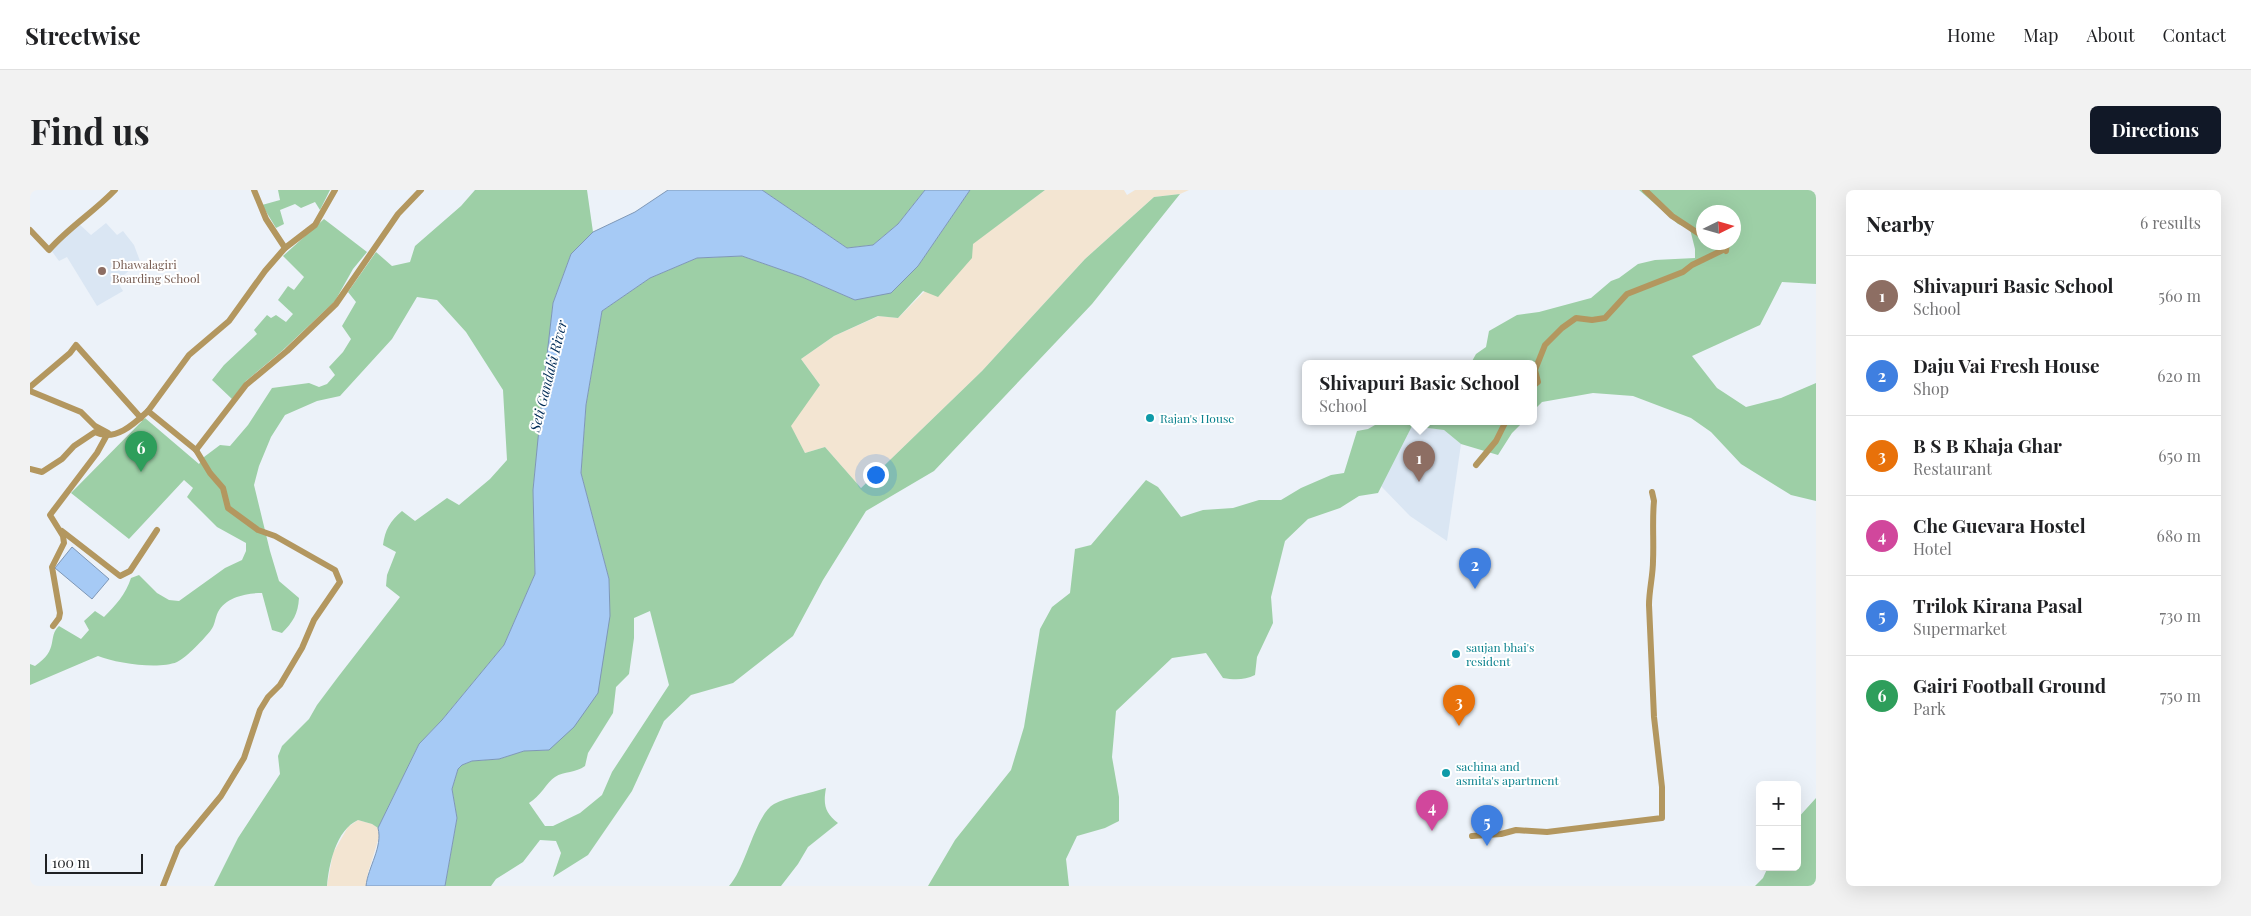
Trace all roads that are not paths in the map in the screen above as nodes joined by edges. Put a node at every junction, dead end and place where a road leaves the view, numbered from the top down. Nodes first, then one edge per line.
1 (115, 190) edge
2 (254, 190) edge
3 (335, 190) edge
4 (421, 190) edge
5 (1644, 190) edge
6 (30, 230) edge
7 (1696, 232) edge
8 (285, 248) junction
9 (1723, 250) edge
10 (1537, 365) edge
11 (30, 389) edge
12 (148, 411) junction
13 (141, 418) junction
14 (1504, 425) edge
15 (108, 433) junction
16 (196, 450) junction
17 (1476, 465) dead end
18 (30, 469) edge
19 (1652, 492) dead end
20 (59, 528) junction
21 (157, 530) dead end
22 (53, 626) dead end
23 (1472, 836) dead end
24 (163, 886) edge

1 - 6 street
2 - 8 street
3 - 8 street
4 - 16 street
5 - 7 street
8 - 12 street
9 - 10 street
11 - 13 street
11 - 15 street
12 - 13 street
12 - 16 street
13 - 15 street
14 - 17 street
15 - 18 street
15 - 20 street
16 - 24 street
19 - 23 street
20 - 21 street
20 - 22 street

